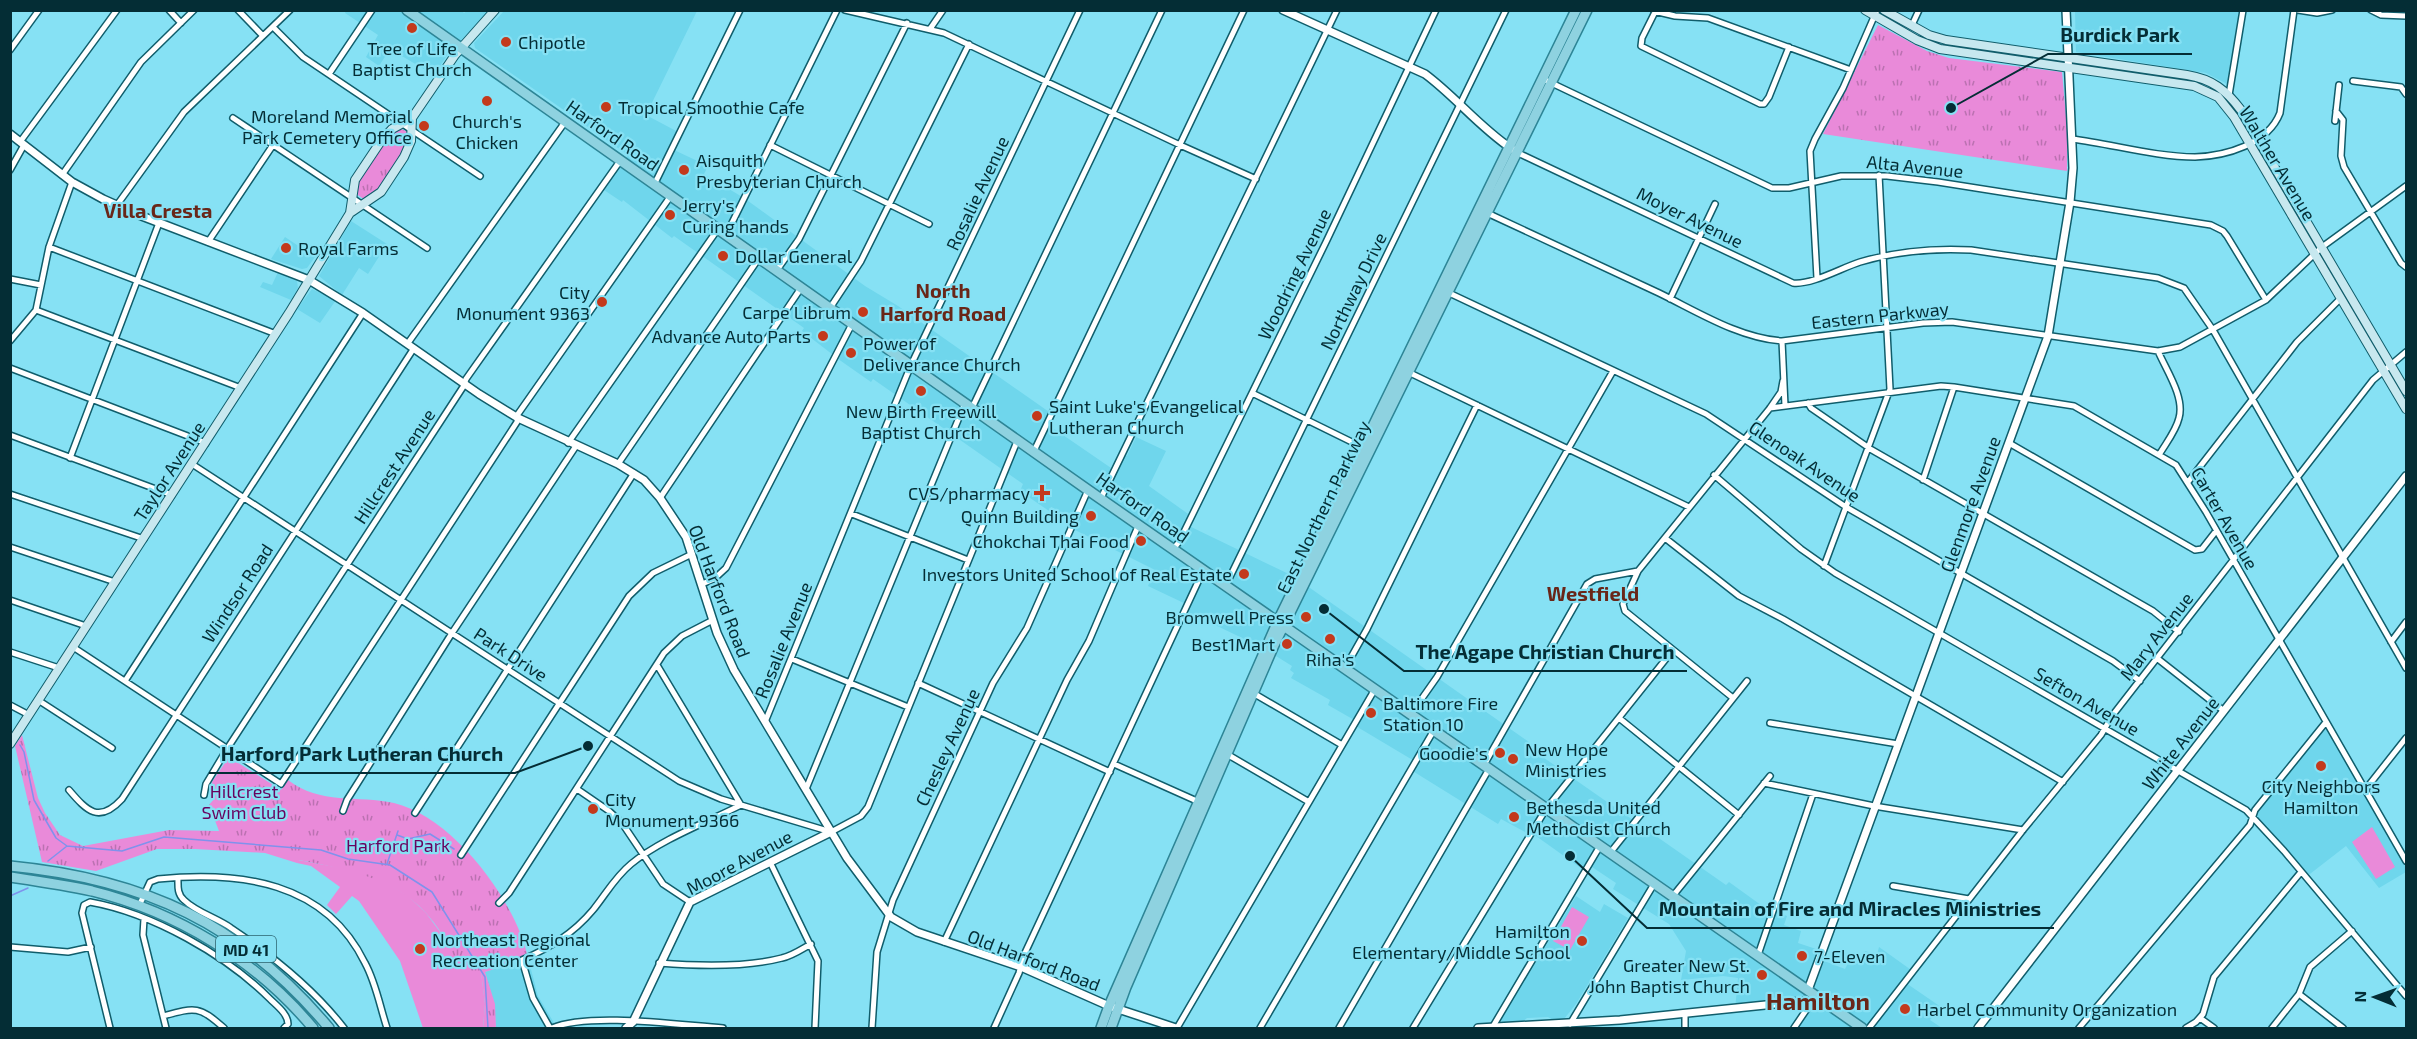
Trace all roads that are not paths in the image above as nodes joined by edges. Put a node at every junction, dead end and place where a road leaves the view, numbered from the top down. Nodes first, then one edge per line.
1 (39, 10) edge
2 (117, 10) edge
3 (169, 10) edge
4 (194, 10) edge
5 (238, 10) edge
6 (290, 10) edge
7 (372, 10) edge
8 (407, 10) edge
9 (495, 10) edge
10 (740, 10) edge
11 (837, 10) edge
12 (845, 10) edge
13 (943, 10) edge
14 (1080, 10) edge
15 (1162, 10) edge
16 (1244, 10) edge
17 (1283, 10) edge
18 (1337, 10) edge
19 (1436, 10) edge
20 (1506, 10) edge
21 (1576, 10) edge
22 (1587, 10) edge
23 (1864, 10) edge
24 (1884, 10) edge
25 (1919, 10) edge
26 (2066, 10) edge
27 (2243, 10) edge
28 (2296, 10) edge
29 (2332, 10) edge
30 (2371, 10) edge
31 (1654, 11) edge
32 (1876, 14) edge
33 (2406, 16) edge
34 (181, 23) junction
35 (907, 23) junction
36 (1912, 25) junction
37 (273, 27) junction
38 (930, 29) junction
39 (1328, 30) junction
40 (263, 36) junction
41 (969, 44) junction
42 (1789, 47) junction
43 (461, 49) junction
44 (10, 50) edge
45 (2068, 57) junction
46 (1410, 66) junction
47 (2068, 68) junction
48 (1851, 70) junction
49 (329, 74) junction
50 (1547, 81) junction
51 (2353, 81) dead end
52 (1046, 82) junction
53 (2339, 85) dead end
54 (2406, 94) edge
55 (2229, 95) junction
56 (1461, 106) junction
57 (2336, 111) junction
58 (1113, 114) junction
59 (233, 118) dead end
60 (412, 118) junction
61 (2335, 121) dead end
62 (565, 122) junction
63 (402, 123) junction
64 (412, 130) junction
65 (10, 134) edge
66 (2072, 139) junction
67 (2258, 139) junction
68 (22, 143) junction
69 (2250, 144) junction
70 (273, 145) junction
71 (770, 145) junction
72 (1180, 145) junction
73 (1513, 150) junction
74 (620, 161) junction
75 (10, 170) edge
76 (62, 175) junction
77 (832, 175) junction
78 (1879, 175) junction
79 (480, 176) dead end
80 (1256, 179) junction
81 (72, 182) junction
82 (1812, 182) junction
83 (654, 185) junction
84 (2406, 186) edge
85 (670, 197) junction
86 (352, 198) junction
87 (2070, 202) junction
88 (890, 204) junction
89 (1714, 204) dead end
90 (363, 205) junction
91 (117, 206) junction
92 (1483, 211) junction
93 (2370, 212) junction
94 (350, 213) junction
95 (159, 223) junction
96 (929, 224) dead end
97 (722, 232) junction
98 (1699, 238) junction
99 (208, 242) junction
100 (2322, 247) junction
101 (49, 248) junction
102 (427, 248) dead end
103 (2314, 254) junction
104 (1883, 256) junction
105 (759, 258) junction
106 (2060, 264) junction
107 (2406, 267) edge
108 (777, 270) junction
109 (1817, 278) junction
110 (10, 279) edge
111 (309, 280) junction
112 (137, 281) junction
113 (42, 285) junction
114 (801, 288) junction
115 (1444, 291) junction
116 (2340, 298) junction
117 (1670, 299) junction
118 (2266, 300) junction
119 (830, 309) junction
120 (36, 310) junction
121 (363, 313) junction
122 (852, 324) junction
123 (1887, 328) junction
124 (2212, 330) junction
125 (276, 334) junction
126 (2048, 336) junction
127 (115, 340) junction
128 (1782, 340) junction
129 (10, 341) edge
130 (411, 346) junction
131 (2158, 351) junction
132 (2406, 352) edge
133 (2391, 364) junction
134 (911, 365) junction
135 (10, 368) edge
136 (1405, 370) junction
137 (2384, 370) junction
138 (1613, 371) junction
139 (1783, 381) junction
140 (465, 383) junction
141 (1954, 387) junction
142 (241, 388) junction
143 (2406, 391) edge
144 (1252, 393) junction
145 (1888, 393) junction
146 (2025, 398) junction
147 (2252, 398) junction
148 (92, 399) junction
149 (1808, 403) junction
150 (968, 405) junction
151 (1477, 405) junction
152 (1785, 406) junction
153 (1770, 408) junction
154 (2406, 409) edge
155 (518, 418) junction
156 (1306, 420) junction
157 (10, 435) edge
158 (1018, 439) junction
159 (1744, 439) junction
160 (206, 442) junction
161 (568, 442) junction
162 (2009, 443) junction
163 (576, 446) junction
164 (1868, 447) junction
165 (1568, 448) junction
166 (1366, 449) junction
167 (1034, 451) junction
168 (2159, 455) junction
169 (70, 458) junction
170 (192, 464) junction
171 (618, 464) junction
172 (634, 473) junction
173 (1714, 475) junction
174 (2406, 476) edge
175 (2298, 478) junction
176 (1923, 480) junction
177 (2188, 482) junction
178 (1088, 490) junction
179 (10, 494) edge
180 (172, 495) junction
181 (244, 498) junction
182 (660, 498) junction
183 (1101, 498) junction
184 (1689, 507) junction
185 (1846, 507) junction
186 (1983, 513) junction
187 (852, 514) junction
188 (1139, 524) junction
189 (295, 531) junction
190 (2216, 531) junction
191 (910, 537) junction
192 (1665, 538) junction
193 (144, 539) junction
194 (10, 548) edge
195 (1174, 548) junction
196 (692, 554) junction
197 (2343, 558) junction
198 (968, 560) junction
199 (2233, 561) junction
200 (347, 565) junction
201 (1824, 566) junction
202 (1204, 569) junction
203 (1638, 572) junction
204 (1961, 574) junction
205 (115, 582) junction
206 (702, 584) junction
207 (1226, 585) junction
208 (10, 600) edge
209 (401, 600) junction
210 (714, 620) junction
211 (2406, 622) edge
212 (1281, 623) junction
213 (87, 626) junction
214 (2179, 632) junction
215 (452, 633) junction
216 (1939, 634) junction
217 (2279, 640) junction
218 (2391, 642) junction
219 (73, 647) junction
220 (1672, 650) junction
221 (10, 652) edge
222 (792, 659) junction
223 (2158, 659) junction
224 (657, 665) junction
225 (59, 668) junction
226 (1345, 668) junction
227 (2406, 668) edge
228 (507, 669) junction
229 (125, 681) junction
230 (1747, 681) dead end
231 (2140, 681) junction
232 (918, 682) junction
233 (850, 683) junction
234 (1375, 689) junction
235 (1250, 692) junction
236 (1916, 696) junction
237 (1733, 698) junction
238 (38, 700) junction
239 (559, 703) junction
240 (10, 705) edge
241 (909, 707) junction
242 (980, 711) junction
243 (2224, 711) junction
244 (1411, 714) junction
245 (29, 715) junction
246 (176, 715) junction
247 (1618, 718) junction
248 (765, 722) junction
249 (2326, 722) junction
250 (1770, 723) dead end
251 (2105, 729) junction
252 (1434, 730) junction
253 (610, 738) junction
254 (2406, 738) edge
255 (1040, 739) junction
256 (10, 744) edge
257 (1898, 744) junction
258 (1342, 745) junction
259 (112, 747) dead end
260 (227, 749) junction
261 (1225, 752) junction
262 (1114, 764) junction
263 (1679, 766) junction
264 (1486, 767) junction
265 (2178, 771) junction
266 (1110, 772) junction
267 (1770, 776) dead end
268 (2063, 782) junction
269 (1764, 783) junction
270 (69, 789) dead end
271 (577, 789) junction
272 (806, 789) junction
273 (2365, 790) junction
274 (1813, 794) junction
275 (204, 795) dead end
276 (1309, 802) junction
277 (1202, 804) junction
278 (741, 805) junction
279 (1874, 806) junction
280 (1546, 809) junction
281 (344, 811) dead end
282 (415, 813) dead end
283 (1738, 815) junction
284 (2253, 816) junction
285 (2023, 830) junction
286 (831, 832) junction
287 (1600, 846) junction
288 (1610, 853) junction
289 (643, 854) junction
290 (461, 855) dead end
291 (2406, 861) edge
292 (770, 862) junction
293 (10, 864) edge
294 (2301, 872) junction
295 (10, 877) edge
296 (178, 878) junction
297 (1654, 884) junction
298 (1893, 886) dead end
299 (145, 894) junction
300 (1672, 897) junction
301 (1969, 899) junction
302 (690, 902) junction
303 (498, 903) dead end
304 (140, 906) junction
305 (887, 913) junction
306 (144, 919) junction
307 (2352, 931) junction
308 (944, 942) junction
309 (811, 944) junction
310 (10, 947) edge
311 (91, 947) junction
312 (1758, 955) junction
313 (659, 963) junction
314 (1021, 967) junction
315 (1808, 990) junction
316 (2299, 994) junction
317 (2406, 996) edge
318 (1815, 998) junction
319 (1113, 1007) junction
320 (1685, 1015) junction
321 (163, 1016) junction
322 (2200, 1017) junction
323 (633, 1022) junction
324 (1570, 1024) junction
325 (1620, 1024) edge
326 (1540, 1027) edge
327 (1492, 1028) edge
328 (111, 1029) edge
329 (166, 1029) edge
330 (224, 1029) edge
331 (284, 1029) edge
332 (313, 1029) edge
333 (329, 1029) edge
334 (344, 1029) edge
335 (387, 1029) edge
336 (551, 1029) edge
337 (626, 1029) edge
338 (723, 1029) edge
339 (815, 1029) edge
340 (872, 1029) edge
341 (994, 1029) edge
342 (1101, 1029) edge
343 (1111, 1029) edge
344 (1176, 1029) edge
345 (1260, 1029) edge
346 (1339, 1029) edge
347 (1413, 1029) edge
348 (1478, 1029) edge
349 (1685, 1029) edge
350 (1794, 1029) edge
351 (1862, 1029) edge
352 (1869, 1029) edge
353 (1978, 1029) edge
354 (2079, 1029) edge
355 (2186, 1029) edge
356 (2214, 1029) edge
357 (2272, 1029) edge
358 (2343, 1029) edge

1 - 44 street
2 - 68 street
3 - 34 street
4 - 34 street
5 - 40 street
6 - 37 street
7 - 49 street
8 - 43 main road, Harford Road
9 - 43 main road, Taylor Avenue
10 - 83 street
11 - 71 street
12 - 35 street
13 - 38 street
14 - 52 street, Rosalie Avenue
15 - 58 street
16 - 72 street
17 - 39 street, Moyer Avenue
18 - 39 street
19 - 46 street, Woodring Avenue
20 - 56 street, Northway Drive
21 - 50 main road, East Northern Parkway
22 - 50 main road, East Northern Parkway
23 - 32 main road, Walther Avenue
24 - 36 main road, Walther Avenue
25 - 36 street
26 - 45 street, Glenmore Avenue
27 - 55 street
28 - 29 street
28 - 67 street
30 - 33 street
31 - 42 street
31 - 42 street
32 - 47 main road, Walther Avenue
32 - 48 street
34 - 76 street
35 - 38 street
35 - 77 street
36 - 45 main road, Walther Avenue
37 - 40 street
37 - 49 street
38 - 41 street
39 - 46 street, Moyer Avenue
39 - 80 street
40 - 91 street
41 - 52 street
41 - 88 street
42 - 48 street
43 - 60 main road, Taylor Avenue
43 - 62 main road, Harford Road
45 - 47 street, Glenmore Avenue
45 - 55 main road, Walther Avenue
46 - 56 street, Moyer Avenue
46 - 144 street, Woodring Avenue
47 - 66 street, Glenmore Avenue
47 - 69 main road, Walther Avenue
48 - 82 street
49 - 63 street
50 - 73 main road, East Northern Parkway
50 - 82 street, Alta Avenue
51 - 54 street
52 - 58 street
52 - 134 street, Rosalie Avenue
53 - 57 street
55 - 67 main road, Walther Avenue
56 - 73 street, Moyer Avenue
56 - 156 street, Northway Drive
57 - 61 street
57 - 93 street
58 - 72 street
58 - 150 street
59 - 70 street
60 - 63 main road, Taylor Avenue
60 - 64 main road, Taylor Avenue
62 - 74 main road, Harford Road
62 - 130 street, Windsor Road
63 - 64 street
63 - 86 main road, Taylor Avenue
64 - 79 street
64 - 90 main road, Taylor Avenue
65 - 68 street, Old Harford Road
66 - 69 street
66 - 87 street, Glenmore Avenue
67 - 69 street
67 - 100 main road, Walther Avenue
68 - 75 street
68 - 76 street, Old Harford Road
69 - 103 main road, Walther Avenue
70 - 86 street
70 - 99 street
71 - 77 street
71 - 97 street
72 - 80 street
72 - 167 street
73 - 92 main road, East Northern Parkway
73 - 98 street, Moyer Avenue
74 - 83 main road, Harford Road
74 - 140 street, Hillcrest Avenue
76 - 81 street, Old Harford Road
77 - 88 street
77 - 108 street
78 - 82 street, Alta Avenue
78 - 87 street, Alta Avenue
78 - 104 street
80 - 183 street
81 - 91 street, Old Harford Road
81 - 101 street
82 - 109 street
83 - 85 main road, Harford Road
84 - 93 street, Eastern Parkway
85 - 97 main road, Harford Road
85 - 155 street
86 - 90 street
86 - 94 main road, Taylor Avenue
87 - 106 street, Glenmore Avenue
87 - 118 street, Alta Avenue
88 - 96 street
88 - 119 street
89 - 98 street
90 - 94 main road, Taylor Avenue
90 - 102 street
91 - 95 street, Old Harford Road
92 - 115 main road, East Northern Parkway
92 - 117 street, Eastern Parkway
93 - 100 street, Eastern Parkway
93 - 107 street
94 - 111 main road, Taylor Avenue
95 - 99 street, Old Harford Road
95 - 112 street
97 - 105 main road, Harford Road
97 - 161 street
98 - 109 street, Moyer Avenue
98 - 117 street
99 - 111 street, Old Harford Road
100 - 103 street, Eastern Parkway
100 - 133 main road, Walther Avenue
101 - 112 street
101 - 113 street
103 - 116 main road, Walther Avenue
103 - 118 street, Eastern Parkway
104 - 106 street, Moyer Avenue
104 - 109 street, Moyer Avenue
104 - 123 street
105 - 108 main road, Harford Road
105 - 171 street
106 - 124 street, Moyer Avenue
106 - 126 street, Glenmore Avenue
108 - 114 main road, Harford Road
110 - 113 street
111 - 121 street, Old Harford Road
111 - 125 main road, Taylor Avenue
112 - 125 street
112 - 127 street
113 - 120 street
114 - 119 main road, Harford Road
114 - 182 street
115 - 136 main road, East Northern Parkway
115 - 138 street, Glenoak Avenue
116 - 137 main road, Walther Avenue
116 - 147 street
117 - 128 street, Eastern Parkway
118 - 124 street, Eastern Parkway
119 - 122 main road, Harford Road
120 - 127 street
120 - 129 street
121 - 130 street, Old Harford Road
121 - 181 street
122 - 134 main road, Harford Road
122 - 206 street
123 - 126 street, Eastern Parkway
123 - 128 street, Eastern Parkway
123 - 145 street
124 - 131 street, Eastern Parkway
124 - 147 street, Moyer Avenue
125 - 142 main road, Taylor Avenue
126 - 131 street, Eastern Parkway
126 - 146 street, Glenmore Avenue
127 - 142 street
127 - 148 street
128 - 139 street
130 - 140 street, Old Harford Road
130 - 189 street, Windsor Road
131 - 168 street
132 - 133 street, Mary Avenue
133 - 137 street, Mary Avenue
133 - 143 main road, Walther Avenue
134 - 150 main road, Harford Road
134 - 187 street, Rosalie Avenue
135 - 148 street
136 - 151 street
136 - 166 main road, East Northern Parkway
137 - 154 main road, Walther Avenue
137 - 175 street, Mary Avenue
138 - 159 street, Glenoak Avenue
138 - 165 street
139 - 152 street
139 - 153 street
140 - 155 street, Old Harford Road
140 - 200 street, Hillcrest Avenue
141 - 145 street, Carter Avenue
141 - 146 street, Carter Avenue
141 - 176 street
142 - 160 main road, Taylor Avenue
144 - 156 street
144 - 195 street, Woodring Avenue
145 - 149 street, Carter Avenue
145 - 164 street
146 - 162 street, Glenmore Avenue
146 - 168 street, Carter Avenue
147 - 175 street, Moyer Avenue
147 - 177 street
148 - 160 street
148 - 169 street
149 - 152 street, Carter Avenue
149 - 164 street
150 - 158 main road, Harford Road
150 - 191 street
151 - 165 street
151 - 226 street
152 - 153 street, Carter Avenue
153 - 159 street
155 - 161 street, Old Harford Road
155 - 209 street
156 - 166 street
156 - 207 street, Northway Drive
157 - 169 street
158 - 167 main road, Harford Road
158 - 198 street
159 - 173 street
159 - 185 street, Glenoak Avenue
160 - 170 main road, Taylor Avenue
161 - 163 street, Old Harford Road
162 - 186 street, Glenmore Avenue
162 - 190 street
163 - 171 street, Old Harford Road
163 - 215 street
164 - 176 street
164 - 185 street
165 - 184 street
165 - 244 street
166 - 212 main road, East Northern Parkway
167 - 178 main road, Harford Road
168 - 177 street, Carter Avenue
169 - 180 street
170 - 180 main road, Taylor Avenue
170 - 181 street, Park Drive
171 - 172 street, Old Harford Road
172 - 182 street, Old Harford Road
172 - 228 street
173 - 184 street
173 - 201 street, Sefton Avenue
174 - 197 street, White Avenue
175 - 197 street, Moyer Avenue
175 - 199 street, Mary Avenue
176 - 186 street
177 - 190 street, Carter Avenue
178 - 183 main road, Harford Road
178 - 242 street, Chesley Avenue
179 - 193 street
180 - 193 main road, Taylor Avenue
181 - 189 street, Park Drive
181 - 229 street
182 - 196 street, Old Harford Road
183 - 188 main road, Harford Road
184 - 192 street
185 - 201 street
185 - 204 street, Glenoak Avenue
186 - 204 street, Glenmore Avenue
186 - 214 street
187 - 191 street
187 - 222 street, Rosalie Avenue
188 - 195 main road, Harford Road
188 - 255 street
189 - 200 street, Park Drive
189 - 246 street, Windsor Road
190 - 199 street, Carter Avenue
191 - 198 street
191 - 233 street
192 - 203 street
192 - 236 street
193 - 205 main road, Taylor Avenue
194 - 205 street
195 - 202 main road, Harford Road
196 - 206 street, Old Harford Road
196 - 239 street
197 - 217 street, White Avenue
197 - 218 street, Moyer Avenue
198 - 232 street
199 - 214 street, Mary Avenue
199 - 217 street, Carter Avenue
200 - 209 street, Park Drive
200 - 260 street, Hillcrest Avenue
201 - 216 street, Sefton Avenue
202 - 207 main road, Harford Road
202 - 262 street
203 - 220 street
203 - 264 street
204 - 216 street, Glenmore Avenue
204 - 231 street, Glenoak Avenue
205 - 213 main road, Taylor Avenue
206 - 210 street, Old Harford Road
207 - 212 main road, Harford Road
208 - 213 street
209 - 215 street, Park Drive
209 - 260 street
210 - 224 street
210 - 248 street, Old Harford Road
211 - 218 street
212 - 226 main road, Harford Road
212 - 235 main road, East Northern Parkway
213 - 219 main road, Taylor Avenue
214 - 223 street, Mary Avenue
215 - 228 street, Park Drive
215 - 281 street
216 - 236 street, Glenmore Avenue
216 - 251 street, Sefton Avenue
217 - 243 street, White Avenue
217 - 249 street, Carter Avenue
218 - 227 street, Moyer Avenue
219 - 225 main road, Taylor Avenue
219 - 229 street
220 - 237 street
220 - 247 street
221 - 225 street
222 - 233 street
222 - 248 street, Rosalie Avenue
223 - 231 street, Mary Avenue
223 - 243 street
224 - 253 street
224 - 278 street
225 - 238 main road, Taylor Avenue
226 - 234 main road, Harford Road
228 - 239 street, Park Drive
228 - 282 street
229 - 246 street
230 - 237 street
231 - 251 street, Mary Avenue
232 - 241 street
232 - 242 street
233 - 241 street
233 - 272 street
234 - 244 main road, Harford Road
234 - 258 street
235 - 258 street
235 - 261 main road, East Northern Parkway
236 - 257 street, Glenmore Avenue
236 - 268 street
237 - 263 street
238 - 245 main road, Taylor Avenue
238 - 259 street
239 - 253 street, Park Drive
239 - 290 street
240 - 245 street
241 - 286 street
242 - 255 street
242 - 305 street, Chesley Avenue
243 - 265 street, White Avenue
244 - 252 main road, Harford Road
245 - 256 main road, Taylor Avenue
246 - 260 street
246 - 270 street, Windsor Road
247 - 263 street
247 - 280 street
248 - 272 street, Old Harford Road
249 - 273 street, Carter Avenue
249 - 284 street
250 - 257 street
251 - 265 street, Sefton Avenue
251 - 268 street, Mary Avenue
252 - 264 main road, Harford Road
252 - 345 street
253 - 271 street
253 - 278 street, Park Drive
254 - 273 street
255 - 266 street
255 - 308 street
257 - 279 street, Glenmore Avenue
258 - 276 street
260 - 275 street, Hillcrest Avenue
261 - 276 street
261 - 277 main road, East Northern Parkway
262 - 266 street
262 - 277 street
263 - 283 street
263 - 288 street
264 - 280 main road, Harford Road
264 - 346 street
265 - 284 street, Sefton Avenue
265 - 353 street, White Avenue
266 - 314 street
267 - 269 street
268 - 285 street, Mary Avenue
269 - 274 street
269 - 283 street
271 - 289 street
271 - 303 street
272 - 286 street, Old Harford Road
273 - 291 street, Carter Avenue
274 - 279 street
274 - 312 street
276 - 344 street
277 - 319 main road, East Northern Parkway
278 - 286 street, Park Drive
278 - 289 street
279 - 285 street
279 - 315 street, Glenmore Avenue
280 - 287 main road, Harford Road
280 - 347 street
283 - 300 street
284 - 294 street, Sefton Avenue
284 - 354 street
285 - 301 street, Mary Avenue
286 - 292 street, Moore Avenue
286 - 305 street, Old Harford Road
287 - 288 main road, Harford Road
287 - 327 street
288 - 297 main road, Harford Road
289 - 302 street
289 - 336 street
292 - 302 street, Moore Avenue
292 - 309 street
293 - 299 main road, MD 41
294 - 307 street, Sefton Avenue
294 - 322 street
295 - 304 main road, MD 41
296 - 299 street
296 - 334 street
296 - 335 street
297 - 300 main road, Harford Road
297 - 324 street
298 - 301 street
299 - 304 street
299 - 333 main road, MD 41
300 - 312 main road, Harford Road
301 - 352 street, Mary Avenue
302 - 313 street, Moore Avenue
304 - 332 main road, MD 41
305 - 308 street, Old Harford Road
305 - 340 street, Chesley Avenue
306 - 311 street
306 - 321 street
306 - 331 street
307 - 316 street
307 - 317 street, Sefton Avenue
308 - 314 street, Old Harford Road
309 - 313 street
309 - 339 street
310 - 311 street
311 - 328 street
312 - 315 main road, Harford Road
313 - 323 street, Moore Avenue
314 - 319 street, Old Harford Road
314 - 341 street
315 - 318 main road, Harford Road
316 - 357 street
316 - 358 street
318 - 320 street
318 - 350 street
318 - 351 main road, Harford Road
319 - 342 main road, East Northern Parkway
319 - 343 main road, East Northern Parkway
319 - 344 street, Old Harford Road
320 - 325 street
320 - 349 street
321 - 329 street
321 - 330 street
322 - 355 street
322 - 356 street
323 - 336 street
323 - 337 street, Moore Avenue
323 - 338 street
324 - 325 street
324 - 326 street
326 - 327 street
327 - 348 street

